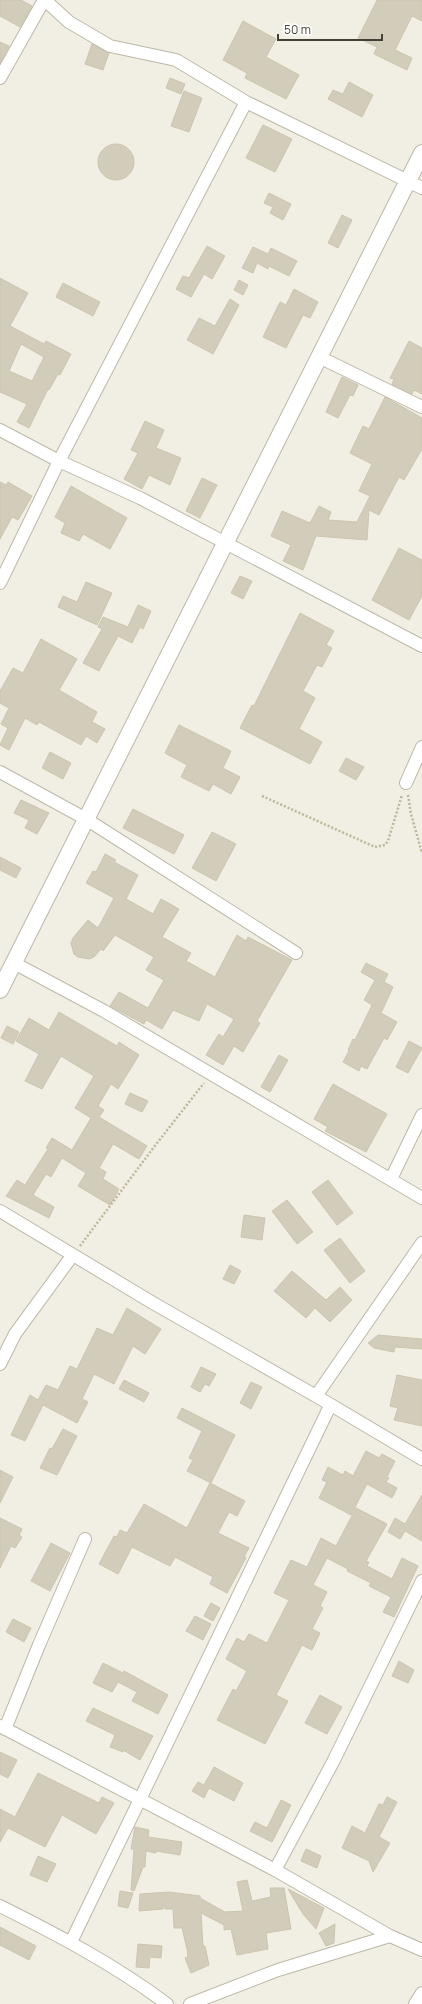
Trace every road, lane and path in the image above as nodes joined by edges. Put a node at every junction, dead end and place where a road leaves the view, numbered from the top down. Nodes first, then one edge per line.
1 (44, 0) edge
2 (0, 78) edge
3 (246, 102) junction
4 (422, 153) edge
5 (408, 180) junction
6 (422, 188) edge
7 (319, 356) junction
8 (422, 407) edge
9 (0, 430) edge
10 (59, 461) junction
11 (225, 544) junction
12 (0, 583) edge
13 (422, 646) edge
14 (422, 747) edge
15 (0, 772) edge
16 (406, 783) junction
17 (262, 796) dead end
18 (86, 819) junction
19 (422, 853) edge
20 (296, 953) dead end
21 (14, 963) junction
22 (0, 990) edge
23 (211, 1075) junction
24 (422, 1114) edge
25 (390, 1179) junction
26 (422, 1198) edge
27 (0, 1211) edge
28 (422, 1243) edge
29 (72, 1256) junction
30 (0, 1364) edge
31 (316, 1396) junction
32 (330, 1406) junction
33 (422, 1459) edge
34 (85, 1539) dead end
35 (422, 1581) edge
36 (3, 1728) edge
37 (140, 1800) junction
38 (275, 1870) junction
39 (0, 1906) edge
40 (390, 1936) junction
41 (71, 1942) junction
42 (422, 1949) edge
43 (422, 1993) edge
44 (167, 2004) edge
45 (190, 2004) edge
46 (415, 2004) edge

1 - 2 street
1 - 3 street
3 - 5 street
3 - 10 street
4 - 5 street
5 - 6 street
5 - 7 street
7 - 8 street
7 - 11 street
9 - 10 street
10 - 11 street
10 - 12 street
11 - 13 street
11 - 18 street
14 - 16 street
15 - 18 street
16 - 17 path
16 - 19 path
18 - 20 street
18 - 21 street
21 - 22 street
21 - 23 street
23 - 25 street
23 - 29 path
24 - 25 street
25 - 26 street
27 - 29 street
28 - 31 street
29 - 30 street
29 - 31 street
31 - 32 street
32 - 33 street
32 - 37 street
34 - 36 street
35 - 38 street
36 - 37 street
37 - 38 street
37 - 41 street
38 - 40 street
39 - 41 street
40 - 42 street
40 - 45 street
41 - 44 street
43 - 46 street

